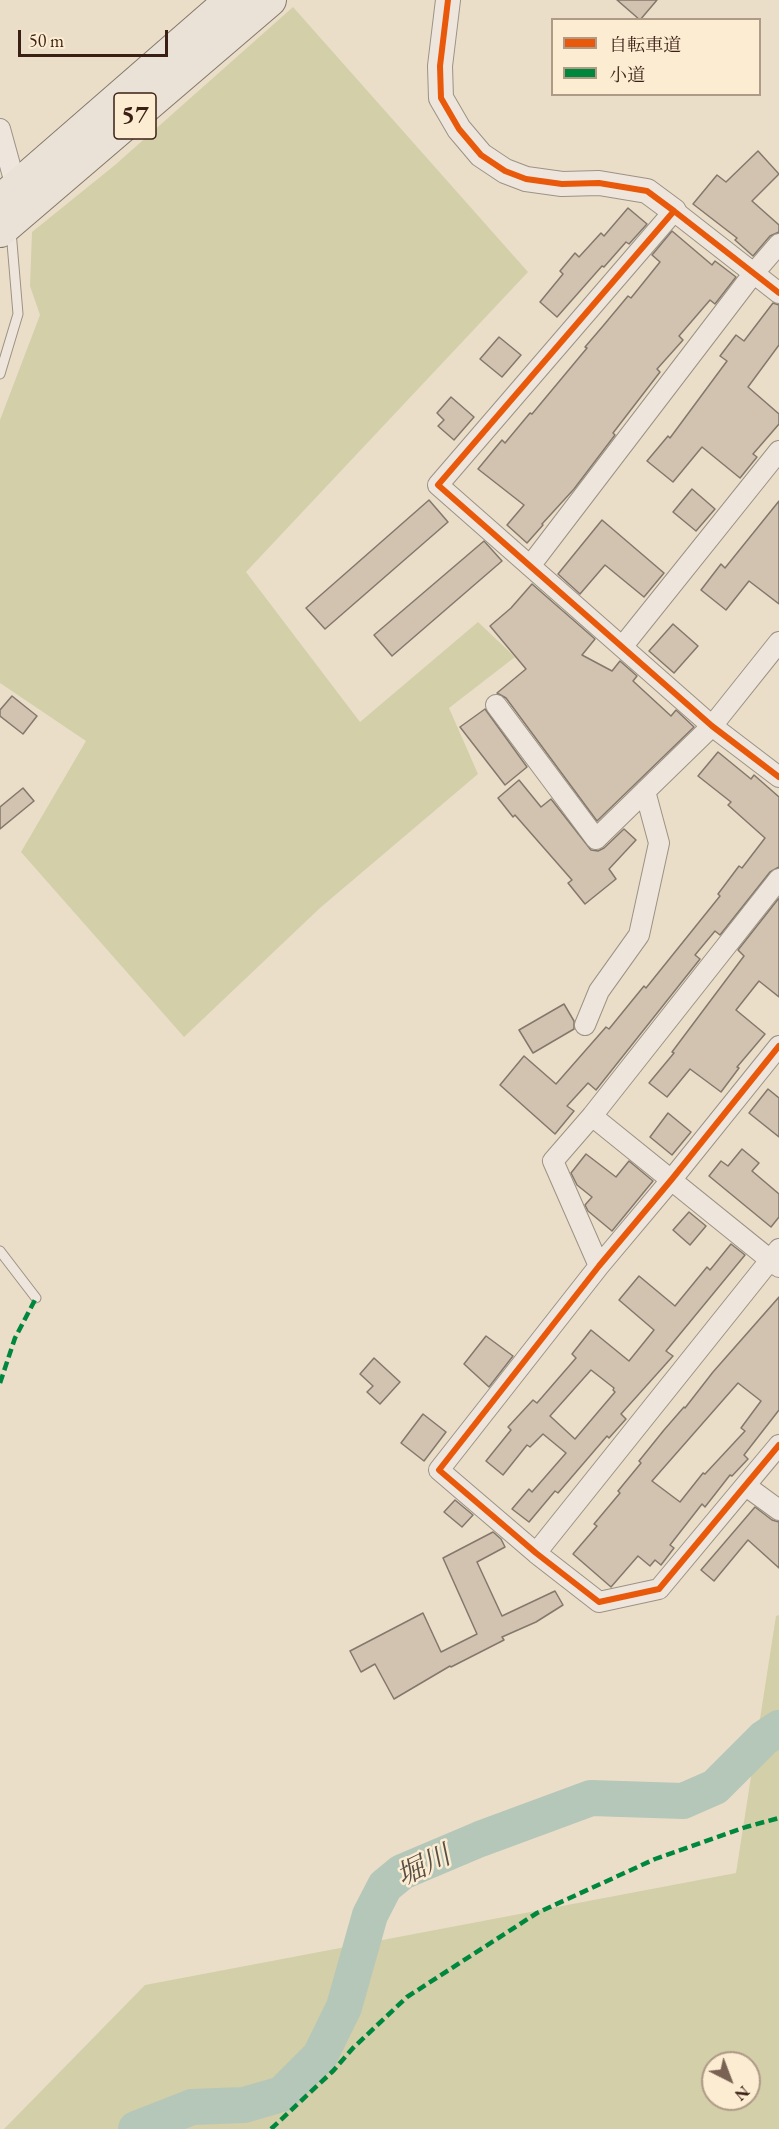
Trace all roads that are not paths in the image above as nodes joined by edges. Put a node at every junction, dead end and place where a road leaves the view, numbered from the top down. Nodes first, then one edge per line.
1 (231, 0) edge
2 (270, 0) edge
3 (448, 0) edge
4 (0, 129) edge
5 (7, 211) edge
6 (674, 211) junction
7 (779, 244) edge
8 (753, 274) junction
9 (779, 293) edge
10 (0, 374) edge
11 (779, 451) edge
12 (530, 566) junction
13 (779, 642) edge
14 (622, 647) junction
15 (496, 705) dead end
16 (712, 726) junction
17 (779, 777) edge
18 (645, 791) junction
19 (779, 879) edge
20 (585, 1025) dead end
21 (779, 1046) edge
22 (592, 1116) junction
23 (672, 1179) junction
24 (0, 1251) edge
25 (776, 1258) edge
26 (599, 1266) junction
27 (36, 1298) dead end
28 (779, 1445) edge
29 (746, 1486) junction
30 (779, 1510) edge
31 (536, 1553) junction

1 - 5 highway, 57
2 - 5 highway, 57
3 - 6 street
4 - 5 street
5 - 10 lane
6 - 8 street
6 - 12 street
7 - 8 street
8 - 9 street
8 - 12 street
11 - 14 street
12 - 14 street
13 - 16 street
14 - 16 street
15 - 18 street
16 - 17 street
16 - 18 street
18 - 20 street
19 - 22 street
21 - 23 street
22 - 23 street
22 - 26 street
23 - 25 street
23 - 26 street
24 - 27 lane
25 - 31 street
26 - 31 street
28 - 29 street
29 - 30 street
29 - 31 street

